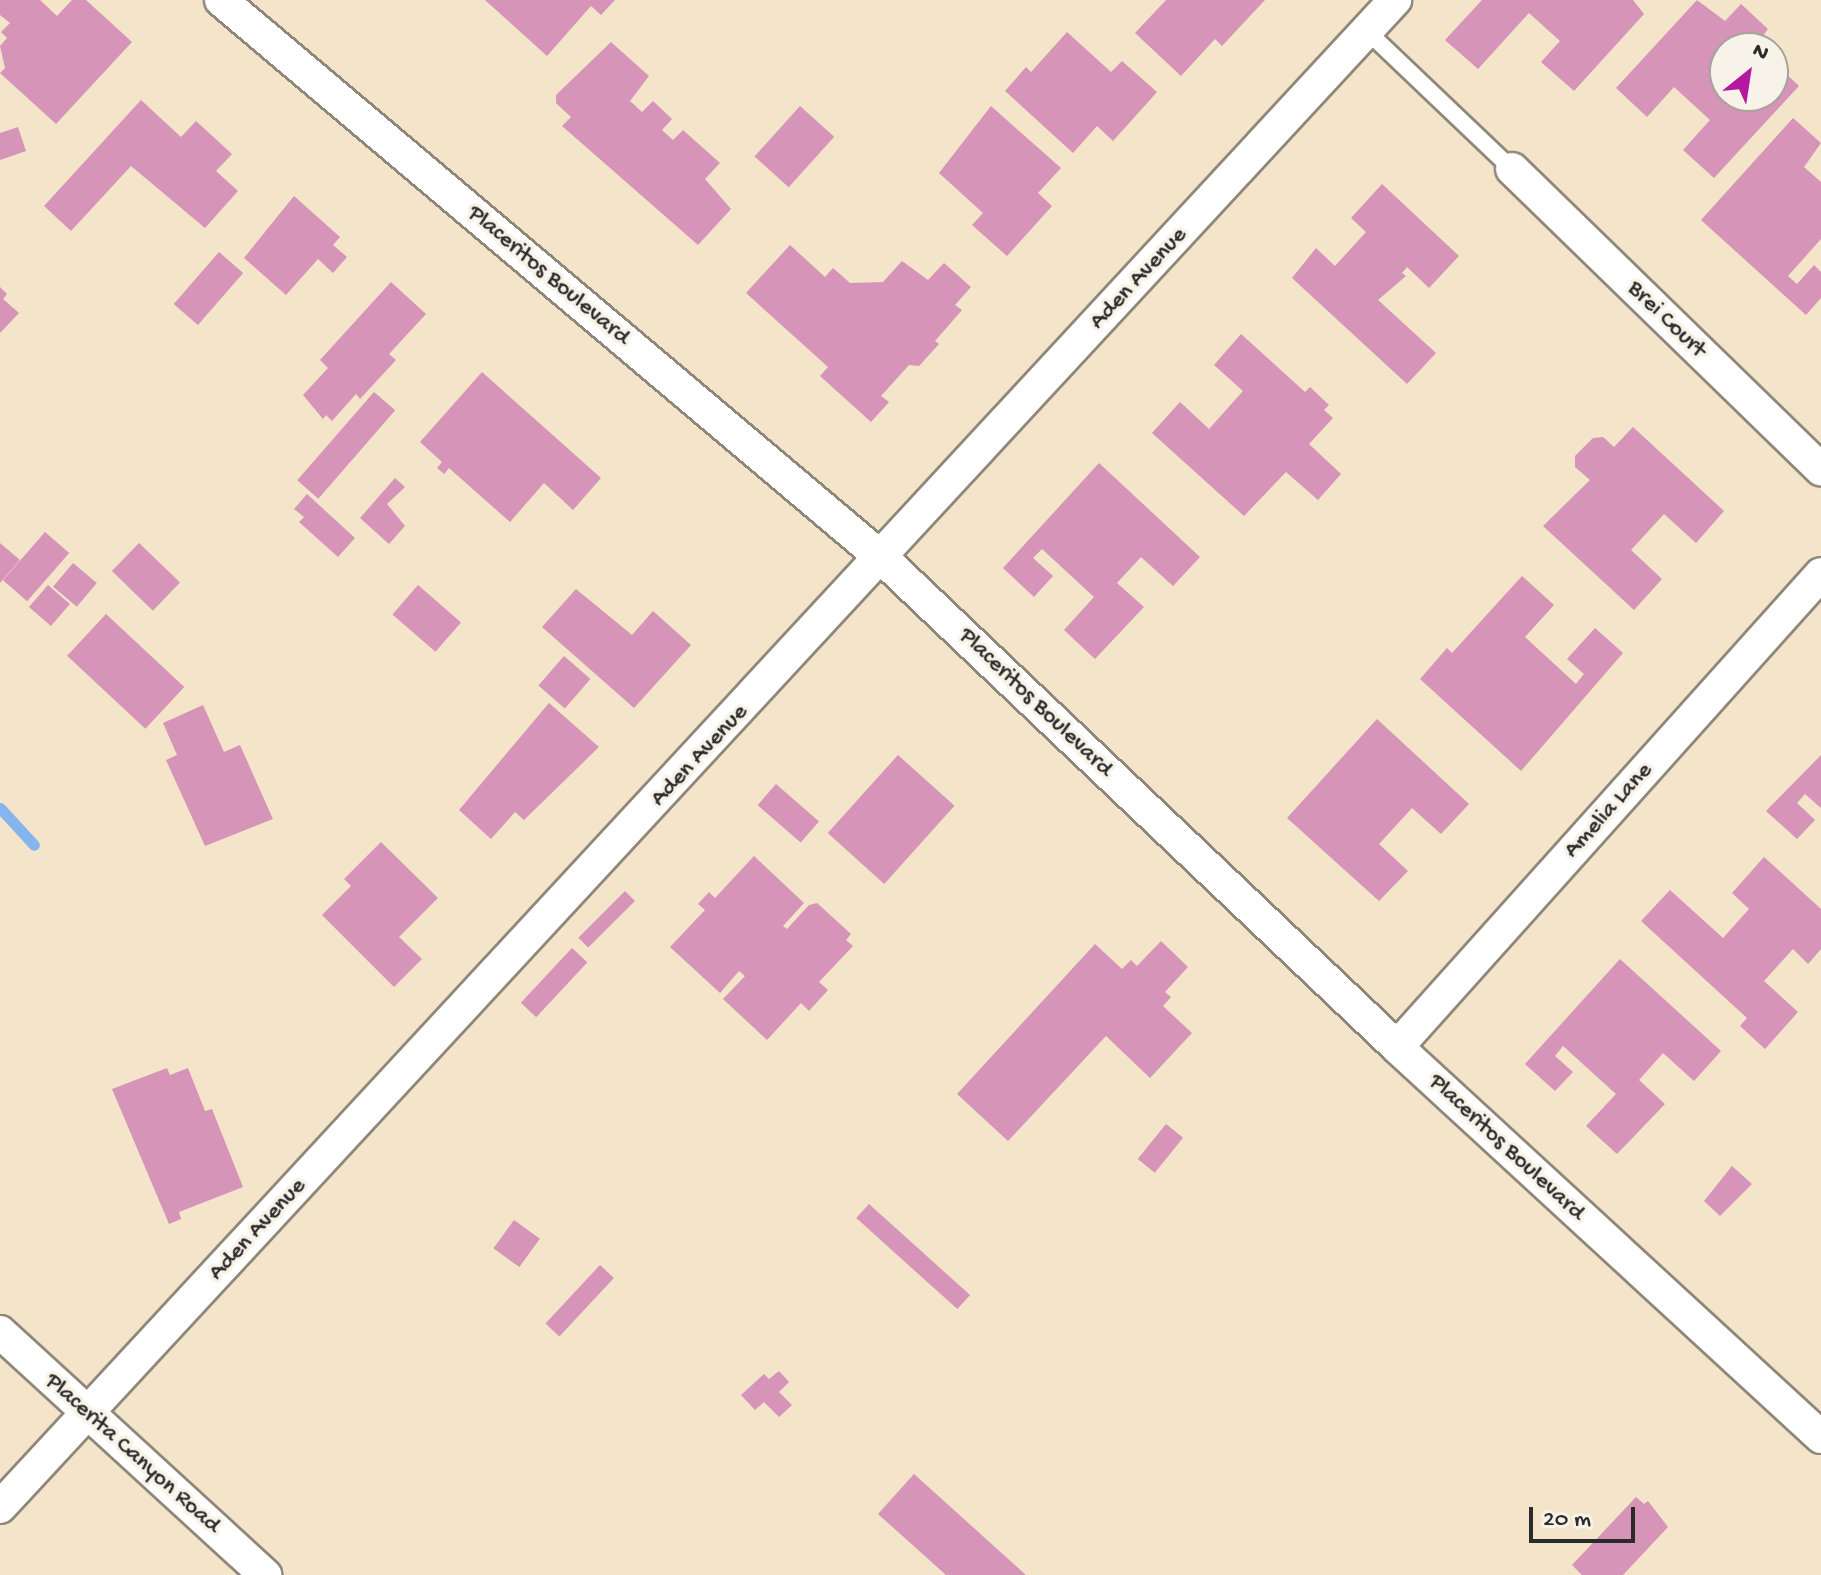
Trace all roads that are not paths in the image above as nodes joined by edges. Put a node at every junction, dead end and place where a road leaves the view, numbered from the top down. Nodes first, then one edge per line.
1 (221, 0) edge
2 (1395, 0) edge
3 (1367, 31) junction
4 (1512, 169) joint
5 (1821, 470) edge
6 (883, 559) junction
7 (1821, 574) edge
8 (1397, 1047) junction
9 (0, 1332) edge
10 (87, 1413) junction
11 (1821, 1437) edge
12 (0, 1507) edge
13 (265, 1575) edge

1 - 6 street, Placeritos Boulevard
2 - 3 street, Aden Avenue
3 - 4 lane
3 - 6 street, Aden Avenue
4 - 5 street, Brei Court
6 - 8 street, Placeritos Boulevard
6 - 10 street, Aden Avenue
7 - 8 street, Amelia Lane
8 - 11 street, Placeritos Boulevard
9 - 10 street, Placerita Canyon Road
10 - 12 street, Aden Avenue
10 - 13 street, Placerita Canyon Road

